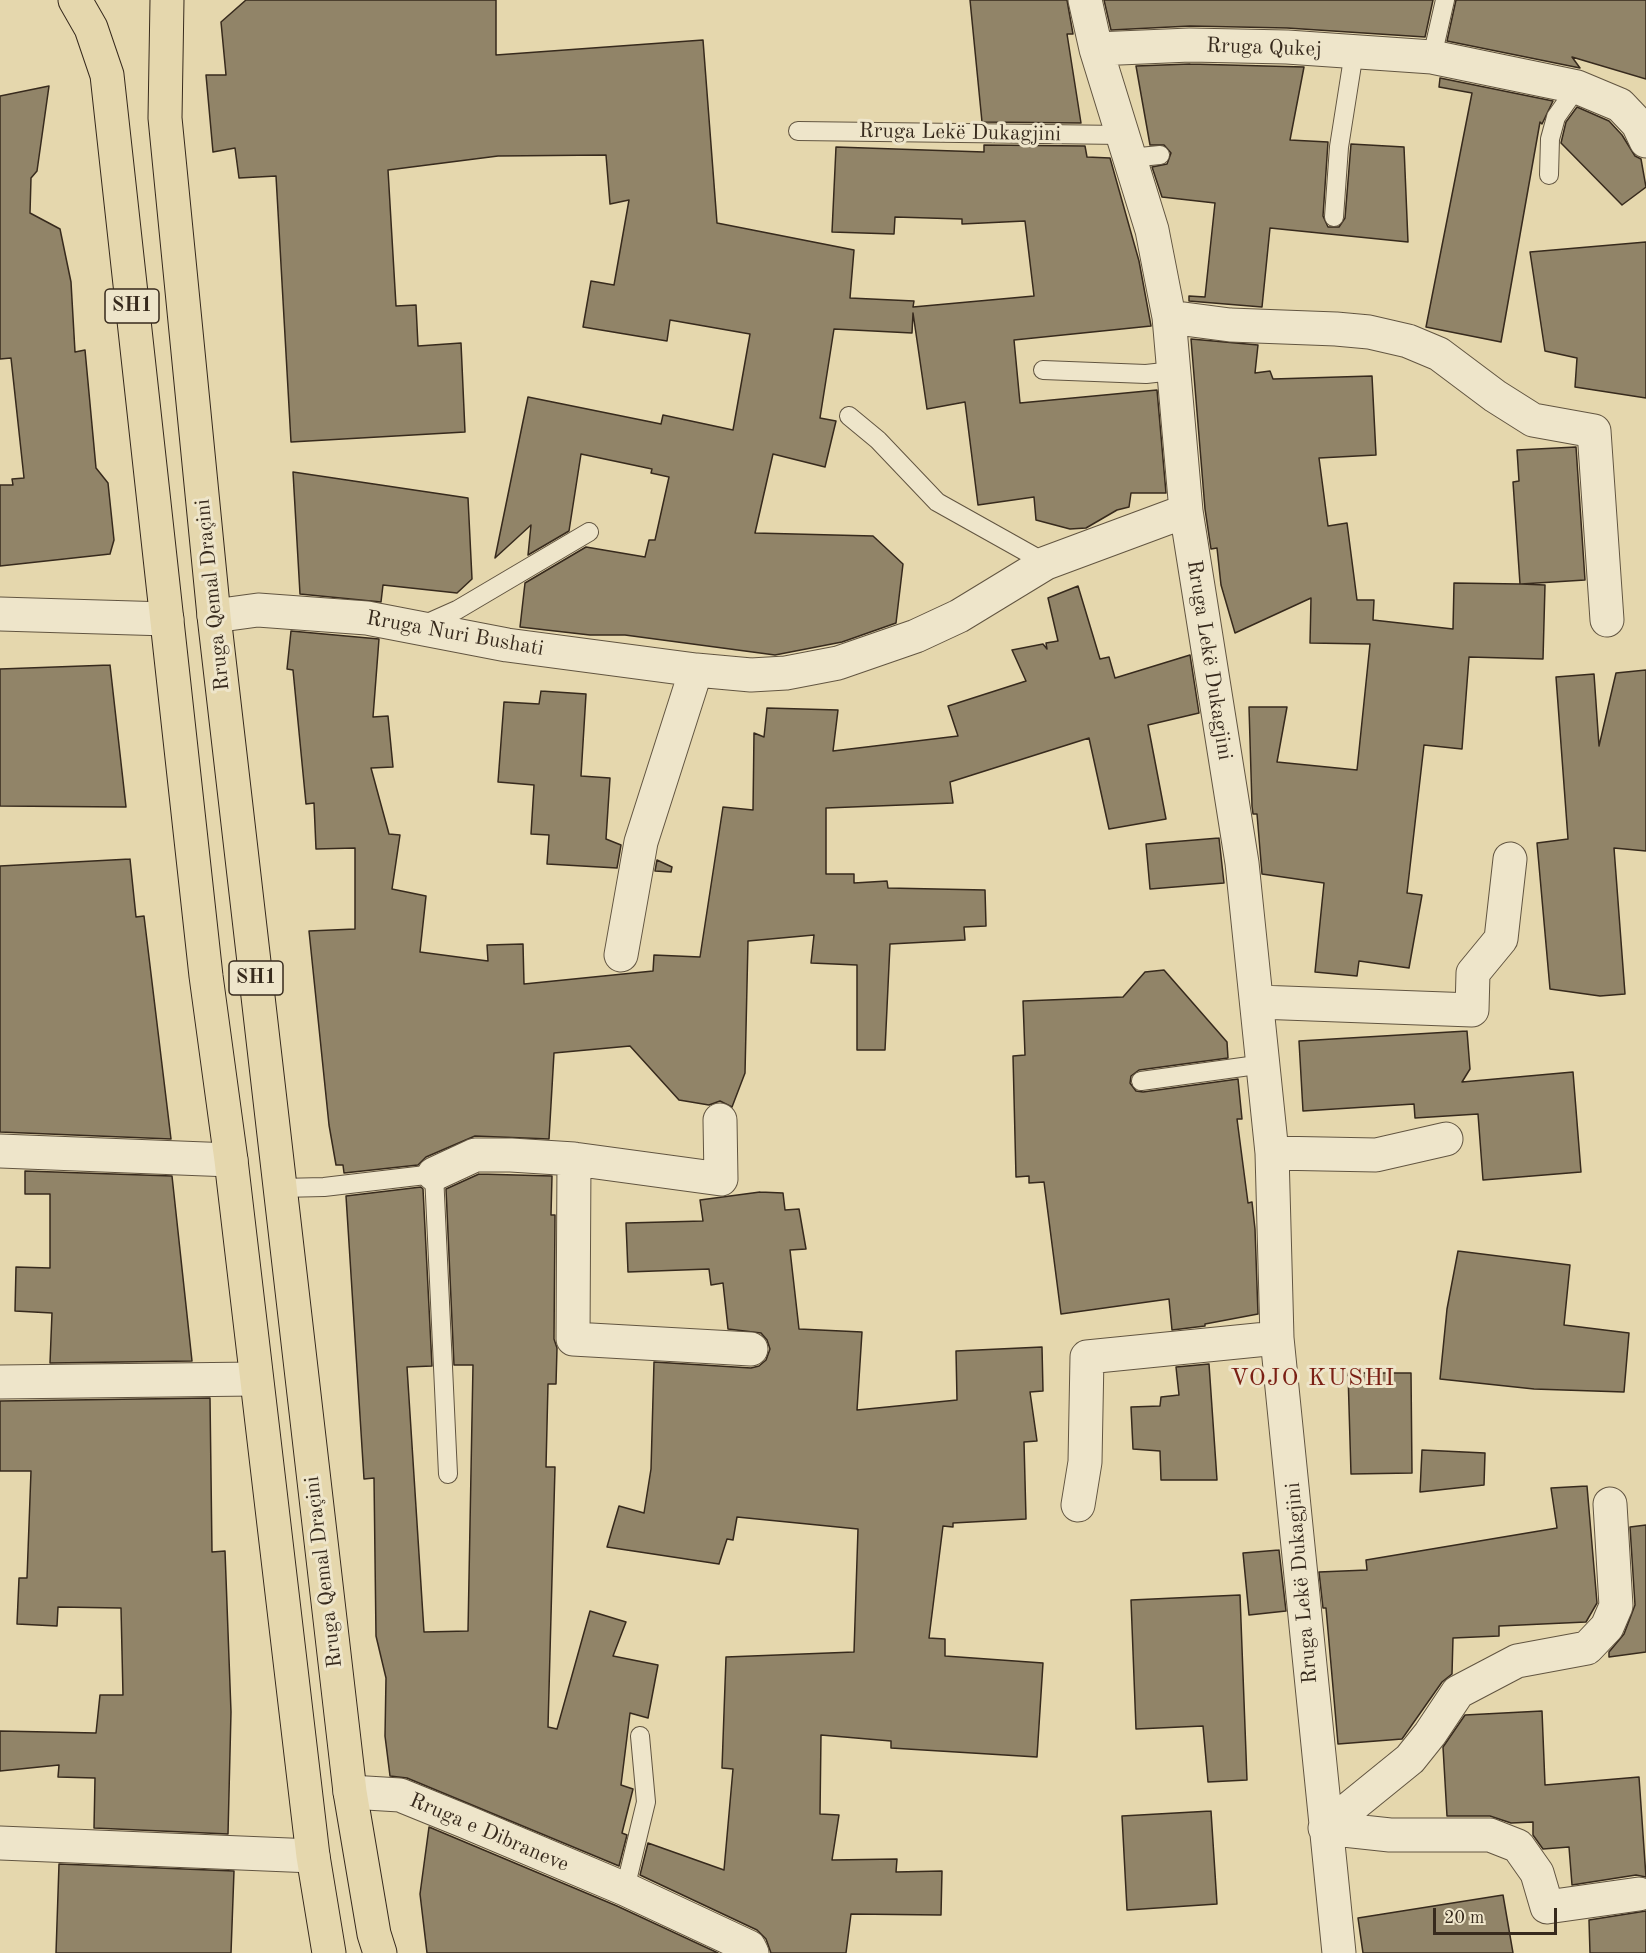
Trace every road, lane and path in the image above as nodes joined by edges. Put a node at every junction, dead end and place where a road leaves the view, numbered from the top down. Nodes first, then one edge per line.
1 (75, 0) edge
2 (167, 0) edge
3 (1085, 0) edge
4 (1445, 0) edge
5 (1096, 49) junction
6 (1354, 52) junction
7 (1432, 57) junction
8 (1577, 87) junction
9 (1643, 126) edge
10 (798, 130) dead end
11 (1137, 149) junction
12 (1549, 175) dead end
13 (1334, 217) dead end
14 (1169, 316) junction
15 (1043, 370) dead end
16 (1173, 371) junction
17 (849, 416) dead end
18 (1185, 511) junction
19 (590, 532) dead end
20 (1046, 563) junction
21 (0, 614) edge
22 (214, 616) junction
23 (167, 619) junction
24 (1607, 620) dead end
25 (420, 626) junction
26 (696, 670) junction
27 (1510, 859) dead end
28 (621, 955) dead end
29 (1258, 1002) junction
30 (1264, 1064) junction
31 (1141, 1081) dead end
32 (720, 1120) dead end
33 (1446, 1139) dead end
34 (0, 1151) edge
35 (1272, 1153) junction
36 (574, 1159) junction
37 (231, 1160) junction
38 (434, 1174) junction
39 (280, 1188) junction
40 (1277, 1338) junction
41 (751, 1349) dead end
42 (255, 1379) junction
43 (0, 1382) edge
44 (448, 1474) dead end
45 (1610, 1504) dead end
46 (1078, 1505) dead end
47 (640, 1736) dead end
48 (350, 1792) junction
49 (1326, 1828) junction
50 (0, 1843) edge
51 (313, 1856) junction
52 (625, 1889) junction
53 (1639, 1894) dead end
54 (329, 1953) edge
55 (380, 1953) edge
56 (752, 1953) edge
57 (1329, 1953) edge
58 (1339, 1953) edge

1 - 23 main road, SH1
2 - 22 main road, Rruga Qemal Draçini / SH1
3 - 5 street, Rruga Lekë Dukagjini
4 - 7 lane
5 - 6 street, Rruga Qukej
5 - 11 street, Rruga Lekë Dukagjini
6 - 7 street, Rruga Qukej
6 - 13 lane
7 - 8 street, Rruga Qukej
8 - 9 street, Rruga Qukej
8 - 12 lane
10 - 11 lane, Rruga Lekë Dukagjini
11 - 14 street, Rruga Lekë Dukagjini
14 - 16 street, Rruga Lekë Dukagjini
14 - 24 street
15 - 16 lane
16 - 18 street, Rruga Lekë Dukagjini
17 - 20 lane
18 - 20 street, Rruga Nuri Bushati
18 - 29 street, Rruga Lekë Dukagjini
19 - 25 lane
20 - 26 street, Rruga Nuri Bushati
21 - 23 street
22 - 25 street, Rruga Nuri Bushati
22 - 39 main road, Rruga Qemal Draçini / SH1
23 - 37 main road, SH1
25 - 26 street, Rruga Nuri Bushati
26 - 28 street
27 - 29 street
29 - 30 street, Rruga Lekë Dukagjini
30 - 31 lane
30 - 35 street, Rruga Lekë Dukagjini
32 - 36 street
33 - 35 street
34 - 37 street
35 - 40 street, Rruga Lekë Dukagjini
36 - 38 street
36 - 41 street
37 - 42 main road, SH1
38 - 39 lane
38 - 44 lane
39 - 48 main road, Rruga Qemal Draçini / SH1
40 - 46 street
40 - 49 street, Rruga Lekë Dukagjini
42 - 43 street
42 - 51 main road, SH1
45 - 49 street
47 - 52 lane
48 - 52 street, Rruga e Dibraneve
48 - 55 main road, Rruga Qemal Draçini / SH1
49 - 53 street
49 - 58 street, Rruga Lekë Dukagjini
50 - 51 street
51 - 54 main road, SH1
52 - 56 street, Rruga e Dibraneve
57 - 58 street, Rruga Lekë Dukagjini

